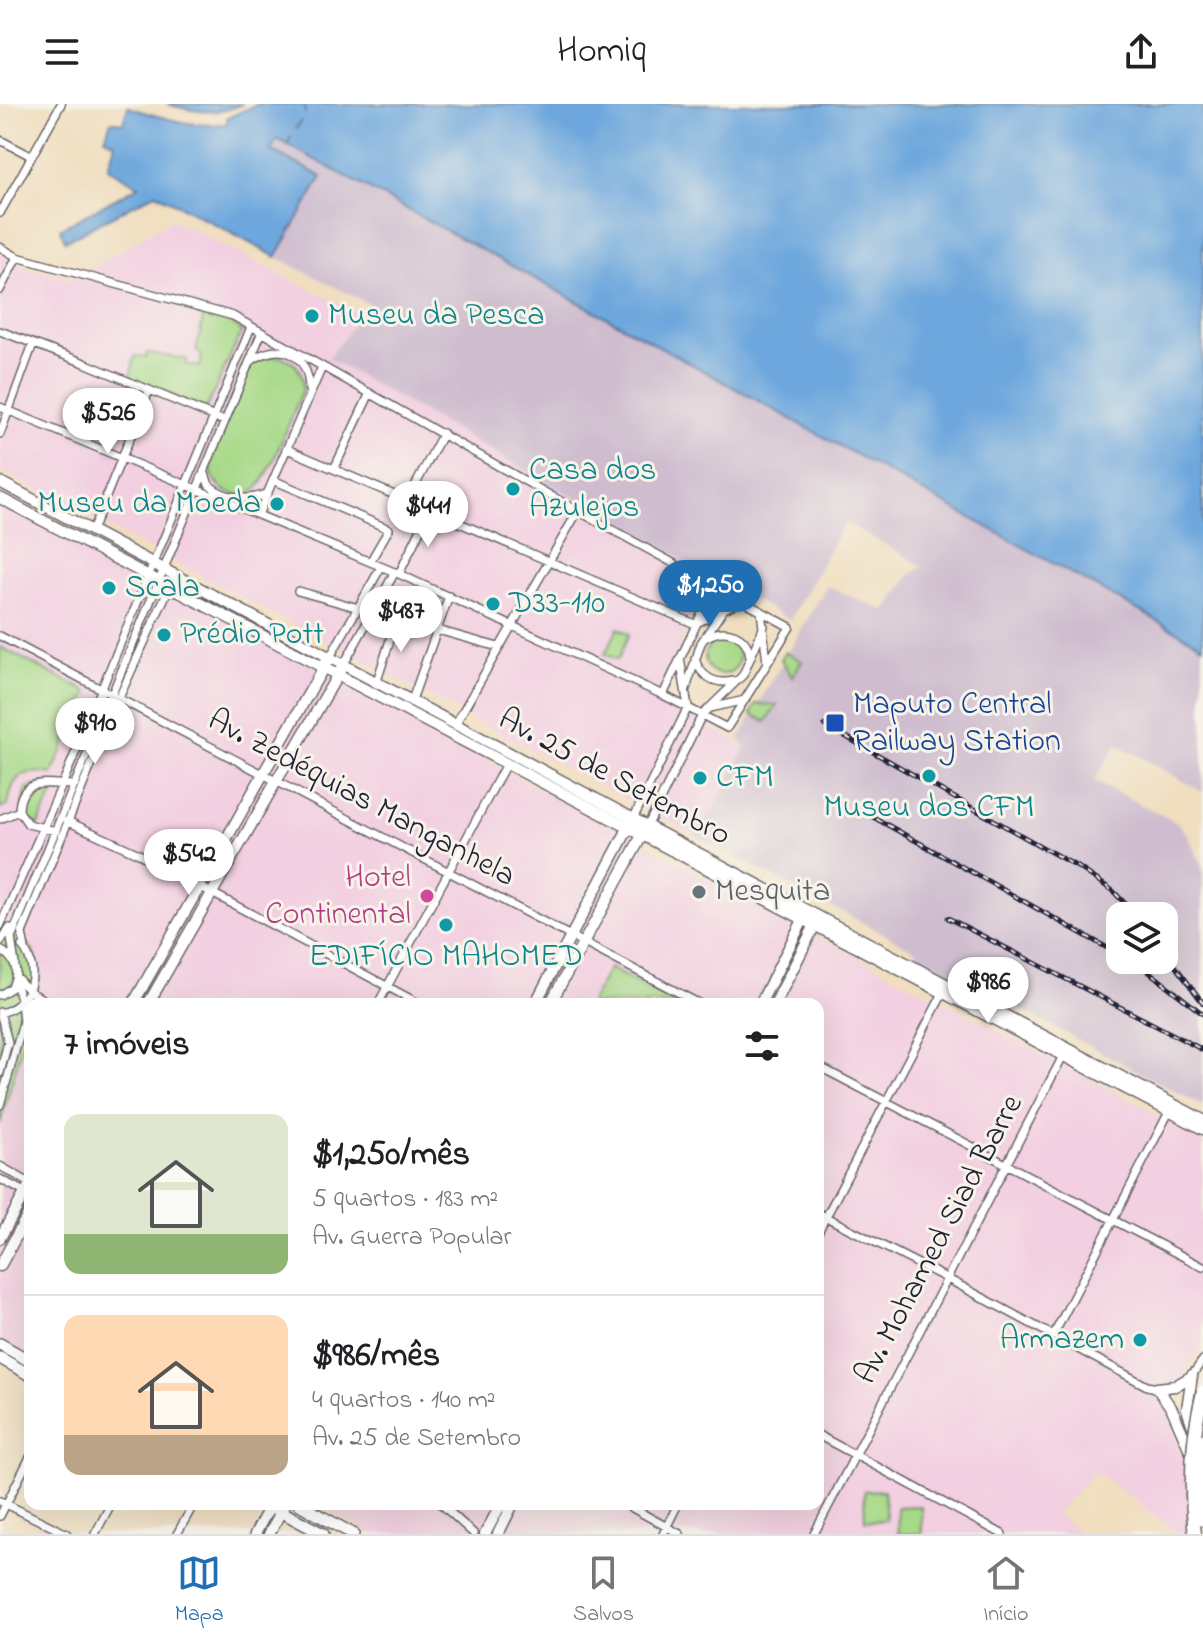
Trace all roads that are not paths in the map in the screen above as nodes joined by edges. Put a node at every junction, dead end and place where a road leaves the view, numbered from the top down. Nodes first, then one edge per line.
1 (61, 104) edge
2 (0, 140) edge
3 (31, 156) junction
4 (0, 213) edge
5 (0, 247) edge
6 (17, 257) junction
7 (1, 289) edge
8 (251, 327) junction
9 (0, 331) edge
10 (261, 334) junction
11 (33, 344) junction
12 (322, 367) junction
13 (245, 368) junction
14 (149, 391) junction
15 (370, 393) junction
16 (309, 396) junction
17 (0, 407) edge
18 (9, 411) junction
19 (213, 417) junction
20 (224, 421) junction
21 (443, 433) junction
22 (0, 434) edge
23 (287, 449) junction
24 (123, 459) junction
25 (204, 469) junction
26 (334, 469) junction
27 (273, 480) junction
28 (0, 482) edge
29 (185, 485) junction
30 (196, 489) junction
31 (268, 493) junction
32 (0, 498) edge
33 (407, 501) junction
34 (430, 510) junction
35 (578, 511) junction
36 (258, 515) junction
37 (92, 531) junction
38 (549, 560) junction
39 (370, 562) junction
40 (159, 566) junction
41 (381, 567) junction
42 (397, 573) junction
43 (175, 575) junction
44 (154, 578) junction
45 (715, 585) junction
46 (170, 587) junction
47 (298, 591) dead end
48 (449, 596) junction
49 (742, 600) junction
50 (357, 607) junction
51 (724, 608) junction
52 (761, 611) junction
53 (373, 612) junction
54 (397, 618) junction
55 (695, 624) junction
56 (511, 626) junction
57 (764, 626) junction
58 (437, 630) junction
59 (0, 636) edge
60 (704, 638) junction
61 (498, 647) junction
62 (330, 657) junction
63 (680, 658) junction
64 (695, 659) junction
65 (750, 660) junction
66 (767, 664) junction
67 (324, 667) junction
68 (341, 669) junction
69 (377, 681) junction
70 (736, 681) junction
71 (686, 693) junction
72 (110, 694) junction
73 (663, 695) junction
74 (412, 700) junction
75 (745, 700) junction
76 (688, 707) junction
77 (710, 708) junction
78 (702, 715) junction
79 (456, 723) junction
80 (509, 758) junction
81 (263, 774) junction
82 (275, 780) junction
83 (62, 785) junction
84 (73, 785) junction
85 (19, 811) junction
86 (0, 819) edge
87 (66, 820) junction
88 (631, 823) junction
89 (42, 829) junction
90 (645, 830) junction
91 (54, 831) junction
92 (449, 873) junction
93 (199, 887) junction
94 (211, 893) junction
95 (805, 916) junction
96 (816, 922) junction
97 (0, 926) edge
98 (571, 936) junction
99 (4, 937) edge
100 (582, 941) junction
101 (25, 949) junction
102 (0, 950) edge
103 (15, 964) junction
104 (16, 979) junction
105 (387, 986) junction
106 (29, 991) junction
107 (943, 993) junction
108 (0, 995) edge
109 (41, 998) edge
110 (136, 998) edge
111 (151, 998) edge
112 (381, 998) edge
113 (409, 998) edge
114 (538, 998) edge
115 (553, 998) edge
116 (689, 998) edge
117 (763, 998) edge
118 (778, 998) edge
119 (21, 1002) junction
120 (0, 1013) edge
121 (1064, 1054) junction
122 (824, 1069) edge
123 (0, 1073) edge
124 (885, 1101) junction
125 (0, 1105) edge
126 (1171, 1108) junction
127 (1203, 1120) edge
128 (1203, 1129) edge
129 (1007, 1164) junction
130 (0, 1166) edge
131 (0, 1179) edge
132 (24, 1185) edge
133 (24, 1187) edge
134 (24, 1197) edge
135 (824, 1211) edge
136 (824, 1216) edge
137 (1112, 1218) junction
138 (24, 1222) edge
139 (0, 1238) edge
140 (0, 1266) edge
141 (1203, 1267) edge
142 (946, 1278) junction
143 (1053, 1336) junction
144 (0, 1344) edge
145 (0, 1358) edge
146 (24, 1358) edge
147 (1203, 1360) edge
148 (24, 1372) edge
149 (1192, 1375) junction
150 (1157, 1388) junction
151 (1203, 1392) edge
152 (1200, 1437) edge
153 (824, 1438) edge
154 (1203, 1449) edge
155 (854, 1456) junction
156 (24, 1467) edge
157 (1203, 1483) edge
158 (3, 1503) edge
159 (108, 1510) edge
160 (272, 1510) edge
161 (274, 1510) edge
162 (282, 1510) edge
163 (309, 1510) edge
164 (448, 1510) edge
165 (498, 1510) edge
166 (510, 1510) edge
167 (634, 1510) edge
168 (675, 1510) edge
169 (190, 1511) dead end
170 (0, 1516) edge
171 (1203, 1520) edge
172 (665, 1530) edge
173 (67, 1534) edge
174 (95, 1534) edge
175 (177, 1534) edge
176 (255, 1534) edge
177 (269, 1534) edge
178 (323, 1534) edge
179 (353, 1534) edge
180 (474, 1534) edge
181 (485, 1534) edge
182 (498, 1534) edge
183 (680, 1534) edge
184 (814, 1534) edge
185 (1002, 1534) edge
186 (1195, 1534) edge

1 - 3 street
2 - 3 street
3 - 4 street
5 - 6 street
6 - 7 street
6 - 8 street
8 - 10 street
8 - 19 street
9 - 11 street
10 - 12 street
10 - 13 street
11 - 14 street
11 - 18 street
12 - 15 street
12 - 16 street
13 - 16 street
13 - 20 street
14 - 19 street
14 - 24 street
15 - 21 street
15 - 26 street
16 - 23 street
17 - 18 street
18 - 22 street
18 - 24 street
19 - 20 street
19 - 29 street
20 - 25 street
21 - 33 street
21 - 35 street
23 - 26 street
23 - 27 street
24 - 29 street
24 - 37 street
25 - 30 street
25 - 31 street
26 - 33 street
27 - 31 street
27 - 39 street
28 - 37 main road, Av. 25 de Setembro
29 - 30 street
29 - 40 street
30 - 36 street
30 - 40 street
31 - 36 street
32 - 44 main road
33 - 34 street
34 - 38 street
34 - 42 street
35 - 38 street
35 - 45 street
36 - 39 street
37 - 40 main road, Av. 25 de Setembro
38 - 55 street
38 - 56 street
39 - 41 street
40 - 43 main road, Av. 25 de Setembro
40 - 44 street
40 - 44 street
41 - 42 street
41 - 50 street
42 - 48 street
42 - 53 street
43 - 46 street
43 - 62 main road, Av. 25 de Setembro
44 - 46 main road
44 - 72 street
44 - 72 street
45 - 49 street
45 - 55 street
46 - 67 main road
46 - 72 street
47 - 50 street
48 - 56 street
48 - 58 street
49 - 51 street
49 - 52 street
50 - 53 street
50 - 62 street
51 - 55 street
51 - 60 street
52 - 57 street
52 - 66 street
53 - 54 street
53 - 68 street
54 - 58 street
54 - 69 street
55 - 63 street
56 - 61 street
56 - 73 street
57 - 65 street
57 - 66 street
58 - 61 street
58 - 74 street
59 - 72 street, Av. Zedéquias Manganhela
60 - 64 street
60 - 65 street
61 - 79 street
62 - 67 main road
62 - 68 main road, Av. 25 de Setembro
63 - 71 street
63 - 73 street
64 - 70 street
64 - 71 street
65 - 70 street
66 - 75 street
67 - 68 main road
67 - 81 main road
68 - 69 main road, Av. 25 de Setembro
68 - 80 main road, Av. 25 de Setembro
68 - 82 main road
69 - 74 main road, Av. 25 de Setembro
70 - 77 street
71 - 76 street
72 - 81 street, Av. Zedéquias Manganhela
72 - 83 street
72 - 84 street
72 - 87 street
73 - 76 street
74 - 79 main road, Av. 25 de Setembro
75 - 77 street
75 - 78 street
76 - 78 street
76 - 88 street
77 - 78 street
78 - 90 street
79 - 80 main road, Av. 25 de Setembro
80 - 88 main road, Av. 25 de Setembro
80 - 92 street
81 - 82 street, Av. Zedéquias Manganhela
81 - 93 main road
82 - 92 street, Av. Zedéquias Manganhela
82 - 94 main road
83 - 84 street
83 - 85 street
83 - 89 street
84 - 87 street
84 - 91 street
85 - 86 street
85 - 89 street
87 - 91 street
87 - 93 street
87 - 101 street
88 - 90 main road, Av. 25 de Setembro
88 - 98 main road
89 - 91 street
89 - 97 street
90 - 95 main road, Av. 25 de Setembro
90 - 100 main road
91 - 99 street
92 - 98 street, Av. Zedéquias Manganhela
92 - 105 street
93 - 94 street
93 - 110 main road
94 - 105 street
94 - 111 main road
95 - 96 main road, Av. 25 de Setembro
95 - 117 main road
96 - 107 main road, Av. 25 de Setembro
96 - 118 main road
96 - 126 main road, Av. 25 de Setembro
98 - 100 street, Av. Zedéquias Manganhela
98 - 114 main road
99 - 101 street
99 - 103 street
100 - 115 main road
100 - 116 street, Av. Zedéquias Manganhela
101 - 106 street
102 - 103 street
103 - 104 street
104 - 106 street
104 - 108 street
104 - 119 street
105 - 112 street
105 - 113 street
106 - 109 street
106 - 119 street
107 - 121 main road, Av. 25 de Setembro
107 - 124 street
119 - 120 street
119 - 125 street
120 - 123 street
121 - 126 main road, Av. 25 de Setembro
121 - 129 street, Av. Mohamed Siad Barre
122 - 124 street
124 - 129 street
124 - 135 street
126 - 127 main road, Av. 25 de Setembro
126 - 128 main road, Av. 25 de Setembro
126 - 137 street
129 - 137 street
129 - 142 street, Av. Mohamed Siad Barre
130 - 132 street
131 - 133 street
134 - 139 main road
136 - 142 street
137 - 141 street
137 - 143 street
138 - 140 main road
142 - 143 street
142 - 155 street, Av. Mohamed Siad Barre
143 - 150 street
144 - 146 main road
145 - 148 main road
147 - 149 street
149 - 150 main road
149 - 152 main road
150 - 157 main road
151 - 186 highway, bridge
152 - 154 main road
152 - 171 highway, bridge
153 - 155 street
155 - 184 street, Av. Mohamed Siad Barre
155 - 185 street
156 - 158 street
158 - 170 street
158 - 173 street
159 - 174 street
160 - 176 main road
161 - 177 main road
162 - 178 main road
163 - 179 main road
164 - 180 street
165 - 181 main road
166 - 182 main road
167 - 172 street
168 - 172 street
169 - 175 street
172 - 183 street

